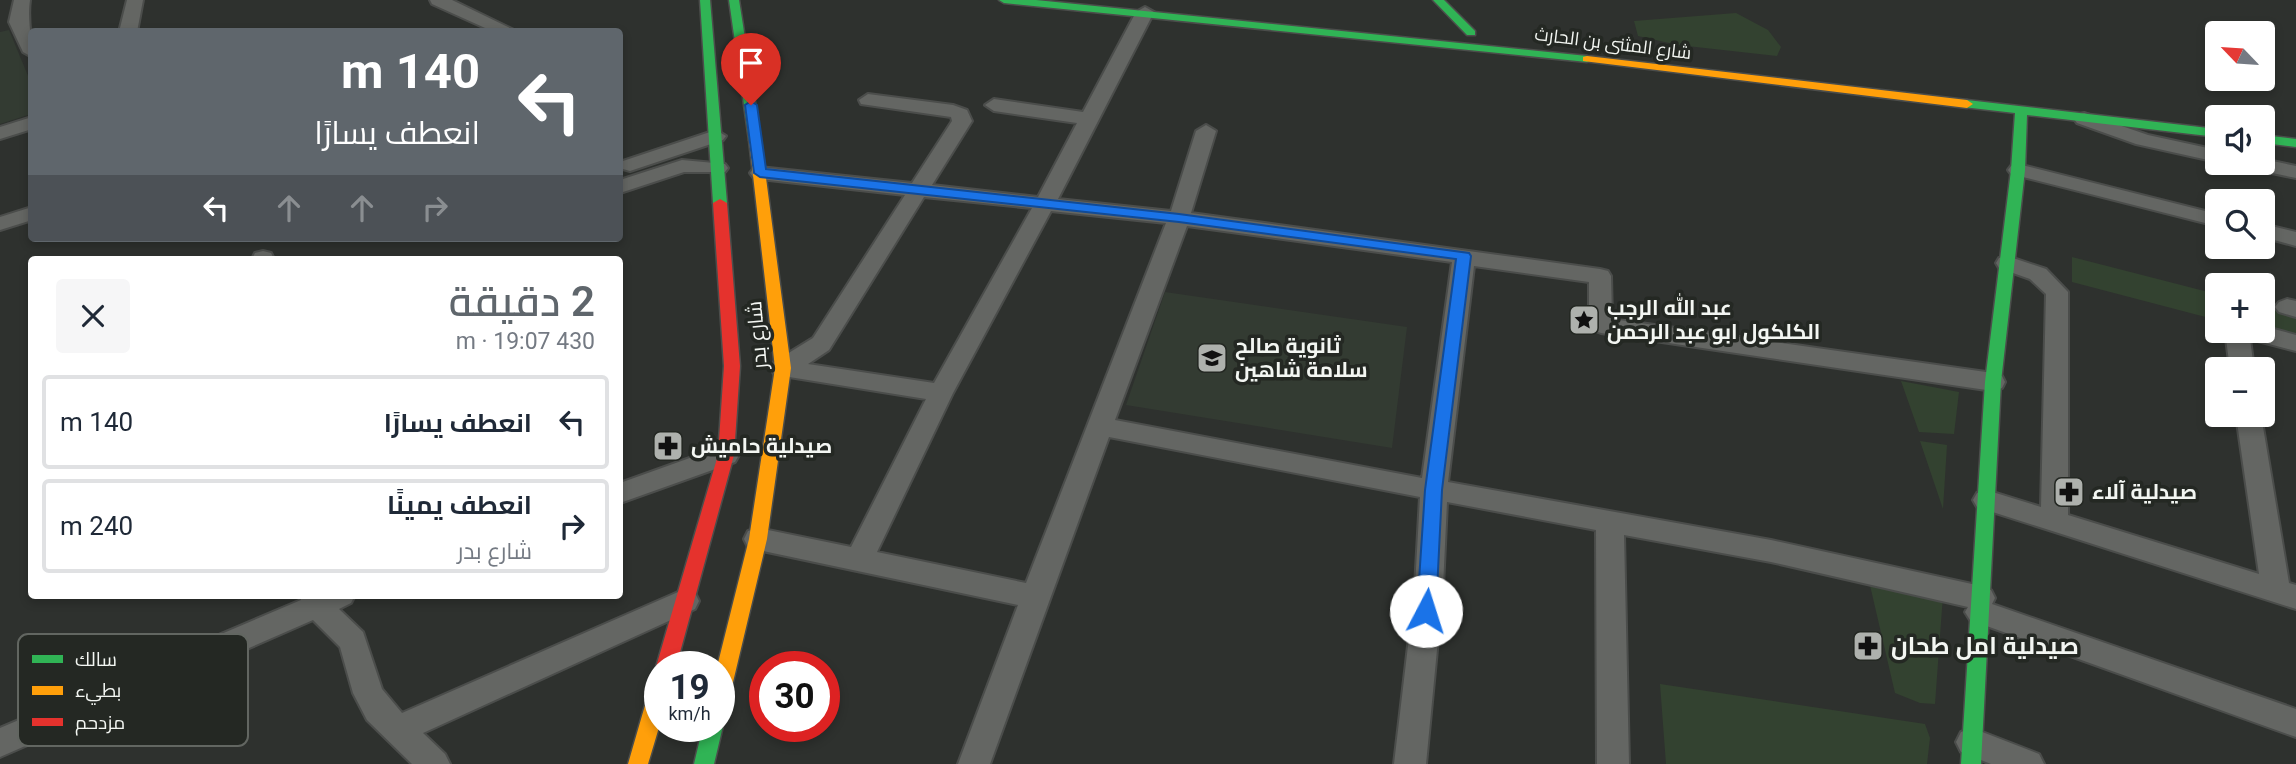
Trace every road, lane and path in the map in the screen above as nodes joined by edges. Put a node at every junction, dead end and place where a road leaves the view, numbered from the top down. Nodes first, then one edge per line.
1 (22, 0) edge
2 (135, 0) edge
3 (438, 0) edge
4 (705, 0) edge
5 (1004, 0) edge
6 (1438, 0) edge
7 (739, 2) edge
8 (1147, 6) edge
9 (129, 28) edge
10 (501, 28) edge
11 (737, 30) junction
12 (709, 33) junction
13 (1471, 33) junction
14 (28, 43) edge
15 (1895, 79) dead end
16 (868, 100) dead end
17 (994, 105) dead end
18 (2021, 110) junction
19 (2077, 117) junction
20 (1090, 119) junction
21 (28, 124) edge
22 (1206, 131) dead end
23 (2205, 132) edge
24 (0, 133) edge
25 (716, 136) junction
26 (2275, 140) edge
27 (2296, 142) edge
28 (2205, 153) edge
29 (623, 168) edge
30 (718, 168) junction
31 (2275, 168) edge
32 (2018, 170) junction
33 (2296, 172) edge
34 (760, 173) junction
35 (623, 186) edge
36 (918, 190) junction
37 (1044, 202) junction
38 (28, 214) edge
39 (2205, 217) edge
40 (1179, 218) junction
41 (0, 224) edge
42 (2275, 234) edge
43 (2296, 239) edge
44 (1464, 256) junction
45 (2007, 263) junction
46 (2275, 338) edge
47 (2296, 343) edge
48 (783, 368) junction
49 (1993, 382) junction
50 (941, 393) junction
51 (1102, 427) junction
52 (2251, 427) edge
53 (726, 455) junction
54 (1434, 490) junction
55 (623, 493) edge
56 (1986, 500) junction
57 (2054, 521) junction
58 (1610, 522) junction
59 (758, 539) junction
60 (859, 560) junction
61 (2286, 594) edge
62 (1033, 596) junction
63 (322, 599) edge
64 (325, 599) edge
65 (685, 601) junction
66 (1980, 605) junction
67 (244, 634) edge
68 (671, 651) edge
69 (731, 651) edge
70 (2296, 723) edge
71 (398, 729) junction
72 (18, 735) edge
73 (644, 742) edge
74 (709, 742) edge
75 (0, 743) edge
76 (1972, 753) edge
77 (434, 764) edge
78 (638, 764) edge
79 (704, 764) edge
80 (974, 764) edge
81 (1410, 764) edge
82 (1613, 764) edge
83 (2028, 764) edge

1 - 14 street
2 - 9 street
3 - 10 street
4 - 12 main road, شارع بدر
5 - 8 main road, شارع المثنى بن الحارث
6 - 13 main road
7 - 11 main road, شارع بدر
8 - 13 main road, شارع المثنى بن الحارث
8 - 18 main road, شارع المثنى بن الحارث
8 - 20 street
11 - 12 main road
11 - 34 main road, شارع بدر
12 - 25 main road, شارع بدر
13 - 15 main road, شارع المثنى بن الحارث
16 - 36 street
17 - 20 street
18 - 19 main road, شارع المثنى بن الحارث
18 - 32 main road
19 - 23 main road, شارع المثنى بن الحارث
19 - 28 street
20 - 37 street
21 - 24 street
22 - 40 street
25 - 29 street
25 - 30 main road, شارع بدر
26 - 27 main road
30 - 35 street
30 - 53 main road, شارع بدر
31 - 33 street
32 - 39 street
32 - 45 main road
34 - 36 street
34 - 48 main road, شارع بدر
36 - 37 street
36 - 48 street
37 - 40 street
37 - 50 street
38 - 41 street
40 - 44 street
40 - 51 street
42 - 43 street
44 - 49 street
44 - 54 street
45 - 49 main road
45 - 57 street
46 - 47 street
48 - 50 street
48 - 59 main road, شارع بدر
49 - 56 main road
50 - 60 street
51 - 54 street
51 - 62 street
52 - 61 street
53 - 55 street
53 - 65 main road, شارع بدر
54 - 58 street
54 - 81 street
56 - 57 street
56 - 66 main road
57 - 61 street
58 - 66 street
58 - 82 street
59 - 60 street
59 - 69 main road, شارع بدر
60 - 62 street
62 - 80 street
63 - 67 street
64 - 71 street
65 - 68 main road, شارع بدر
65 - 71 street
66 - 70 street
66 - 76 main road
71 - 77 street
72 - 75 street
73 - 78 main road
74 - 79 main road
76 - 83 street

